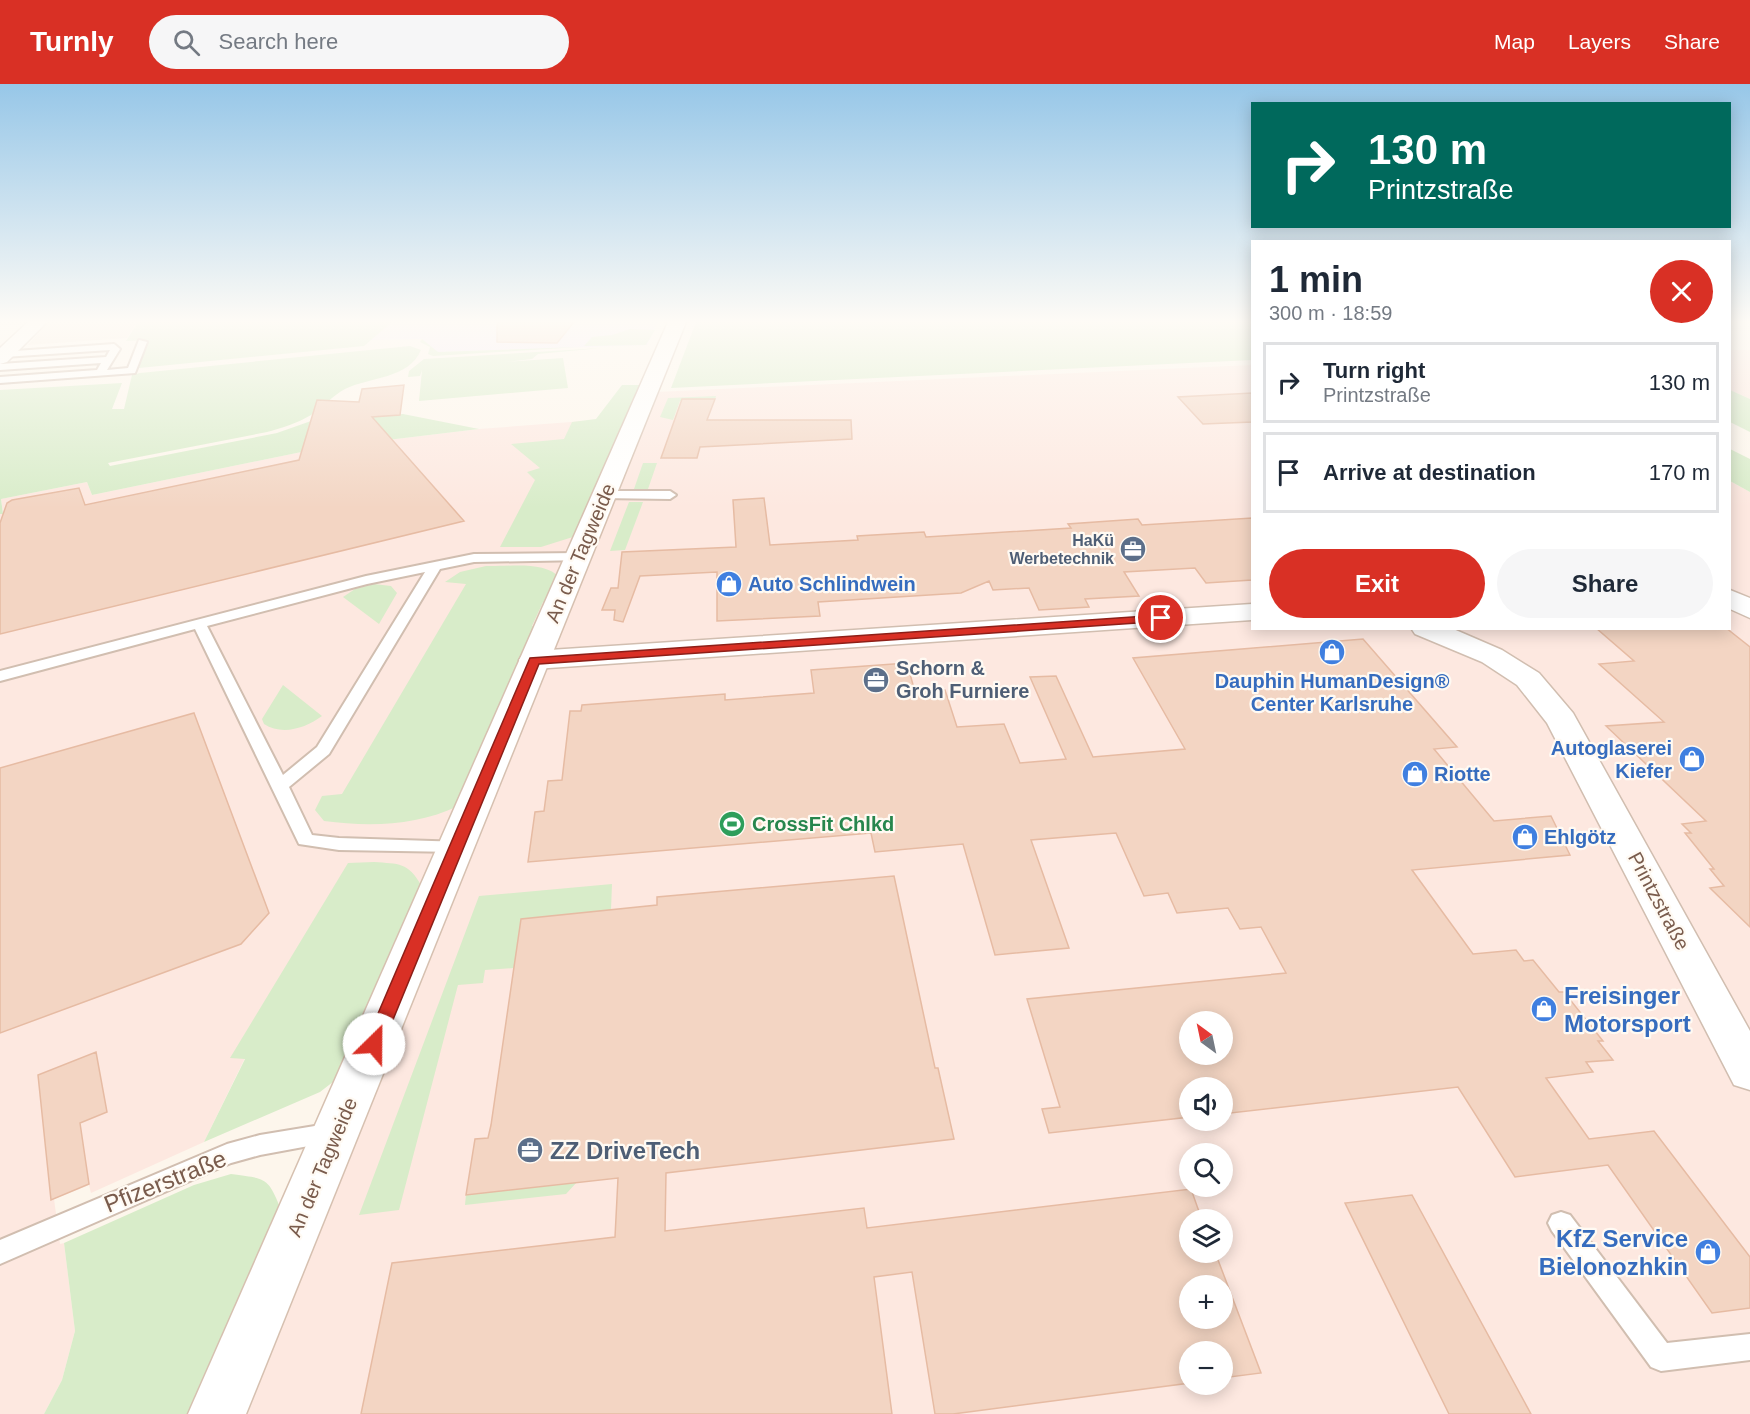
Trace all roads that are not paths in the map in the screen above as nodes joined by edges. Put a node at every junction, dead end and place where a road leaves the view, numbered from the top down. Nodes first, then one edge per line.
1 (651, 384) edge
2 (604, 495) junction
3 (670, 495) dead end
4 (580, 557) junction
5 (435, 566) junction
6 (1731, 599) edge
7 (1750, 610) edge
8 (1251, 612) edge
9 (199, 624) junction
10 (1430, 630) edge
11 (534, 660) junction
12 (0, 676) edge
13 (280, 786) junction
14 (457, 846) junction
15 (1750, 1072) edge
16 (336, 1132) junction
17 (1561, 1223) dead end
18 (0, 1252) edge
19 (1750, 1347) edge
20 (217, 1414) edge

1 - 2 main road, An der Tagweide
2 - 3 lane
2 - 4 main road, An der Tagweide
4 - 5 lane
4 - 11 main road, An der Tagweide
5 - 9 lane
5 - 13 lane
6 - 7 main road
8 - 11 main road
9 - 12 lane
9 - 13 lane
10 - 15 main road, Printzstraße
11 - 14 main road, An der Tagweide
13 - 14 lane
14 - 16 main road, An der Tagweide
16 - 18 lane, Pfizerstraße
16 - 20 main road, An der Tagweide
17 - 19 lane

